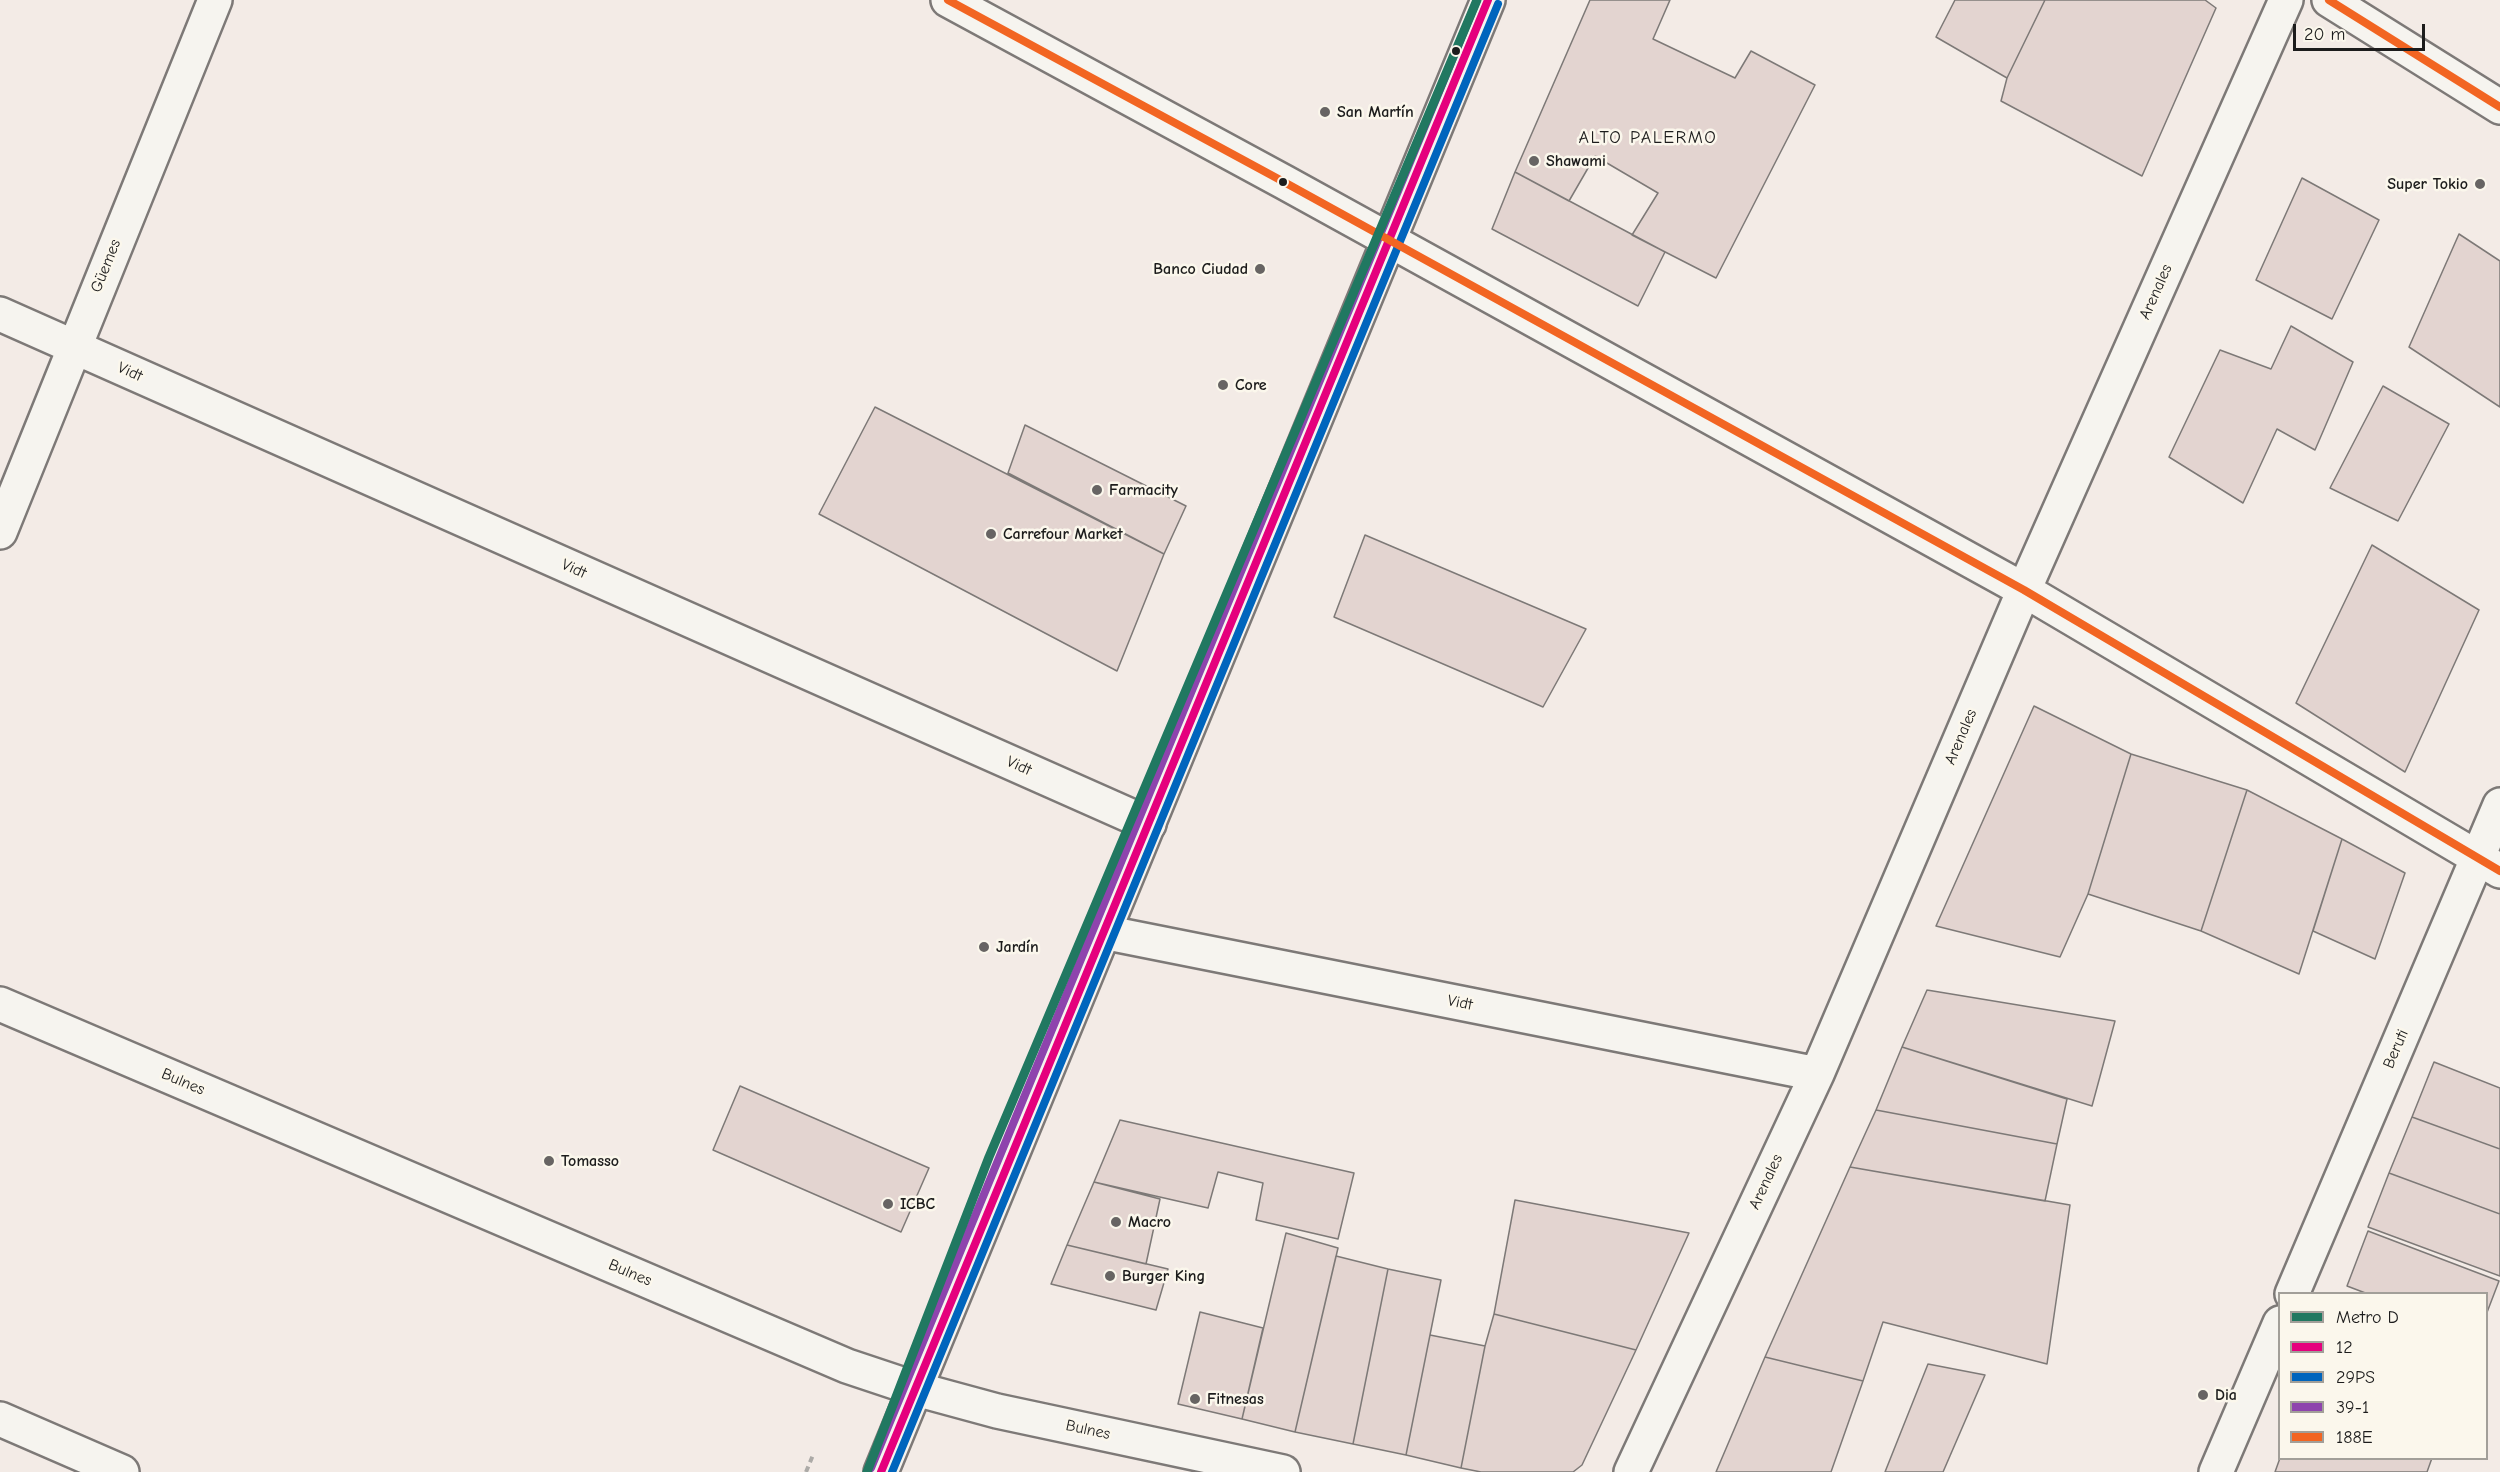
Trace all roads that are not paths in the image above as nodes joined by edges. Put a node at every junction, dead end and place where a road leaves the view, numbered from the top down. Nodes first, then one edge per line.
1 (215, 0) edge
2 (948, 0) edge
3 (1488, 0) edge
4 (2286, 0) edge
5 (2329, 0) edge
6 (2500, 106) edge
7 (1389, 241) junction
8 (0, 314) edge
9 (73, 347) junction
10 (0, 532) edge
11 (2024, 590) junction
12 (2500, 805) edge
13 (1149, 824) junction
14 (2489, 865) edge
15 (1103, 932) junction
16 (0, 1004) edge
17 (1817, 1074) junction
18 (2292, 1292) edge
19 (2278, 1328) edge
20 (916, 1389) junction
21 (0, 1419) edge
22 (122, 1472) edge
23 (881, 1472) edge
24 (1283, 1472) edge
25 (1631, 1472) edge
26 (2216, 1472) edge

1 - 9 street, Güemes
2 - 7 street
3 - 7 street
4 - 11 street, Arenales
5 - 6 street
7 - 11 street
7 - 13 street
8 - 9 street, Vidt
9 - 10 street, Güemes
9 - 13 street, Vidt
11 - 14 street
11 - 17 street, Arenales
12 - 14 street, Beruti
13 - 15 street
14 - 18 street, Beruti
15 - 17 street, Vidt
15 - 20 street
16 - 20 street, Bulnes
17 - 25 street, Arenales
19 - 26 street
20 - 23 street
20 - 24 street, Bulnes
21 - 22 street

